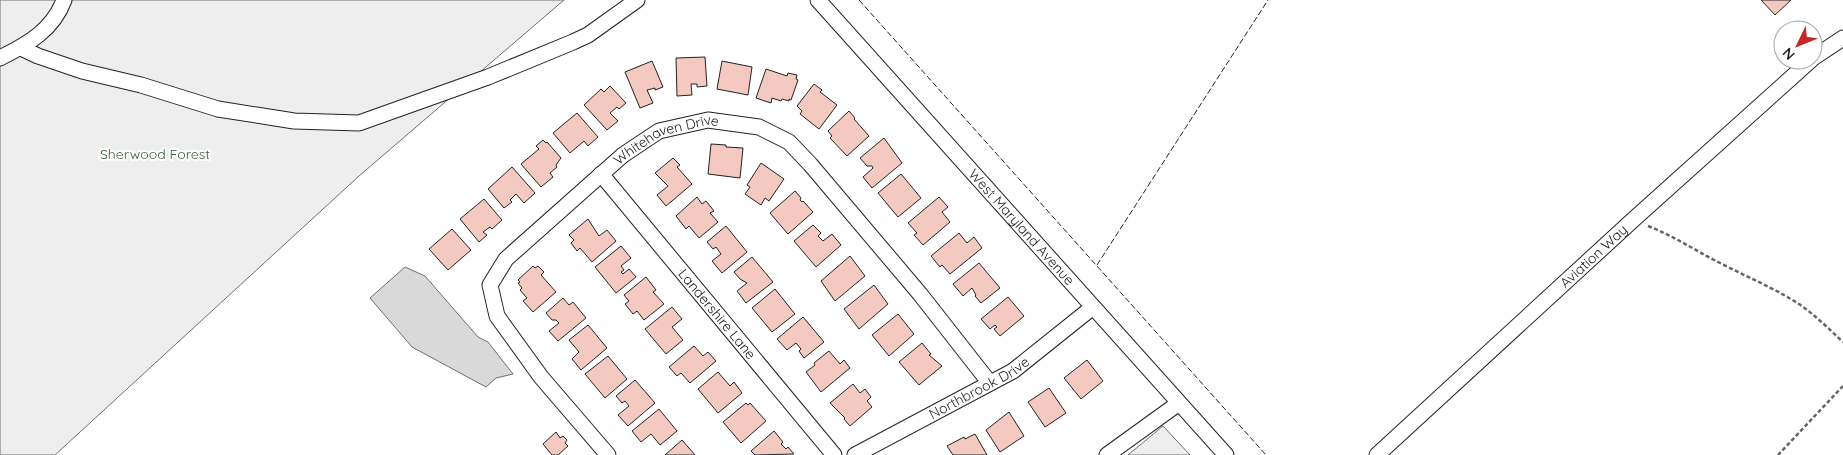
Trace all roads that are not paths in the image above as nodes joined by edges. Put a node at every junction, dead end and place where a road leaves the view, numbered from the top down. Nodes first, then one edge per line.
1 (64, 0) edge
2 (637, 0) edge
3 (818, 0) edge
4 (1843, 38) edge
5 (21, 48) junction
6 (1823, 52) edge
7 (0, 58) edge
8 (1800, 70) edge
9 (601, 174) junction
10 (1093, 306) junction
11 (989, 382) junction
12 (1179, 403) junction
13 (608, 455) edge
14 (834, 455) edge
15 (854, 455) edge
16 (1107, 455) edge
17 (1226, 455) edge
18 (1377, 455) edge

1 - 5 street
2 - 5 street
3 - 10 street, West Maryland Avenue
4 - 6 street, Aviation Way
5 - 7 street
8 - 18 street, Aviation Way
9 - 11 street, Whitehaven Drive
9 - 13 street, Whitehaven Drive
9 - 14 street, Landershire Lane
10 - 11 street, Northbrook Drive
10 - 12 street, West Maryland Avenue
11 - 15 street, Northbrook Drive
12 - 16 street
12 - 17 street, West Maryland Avenue

